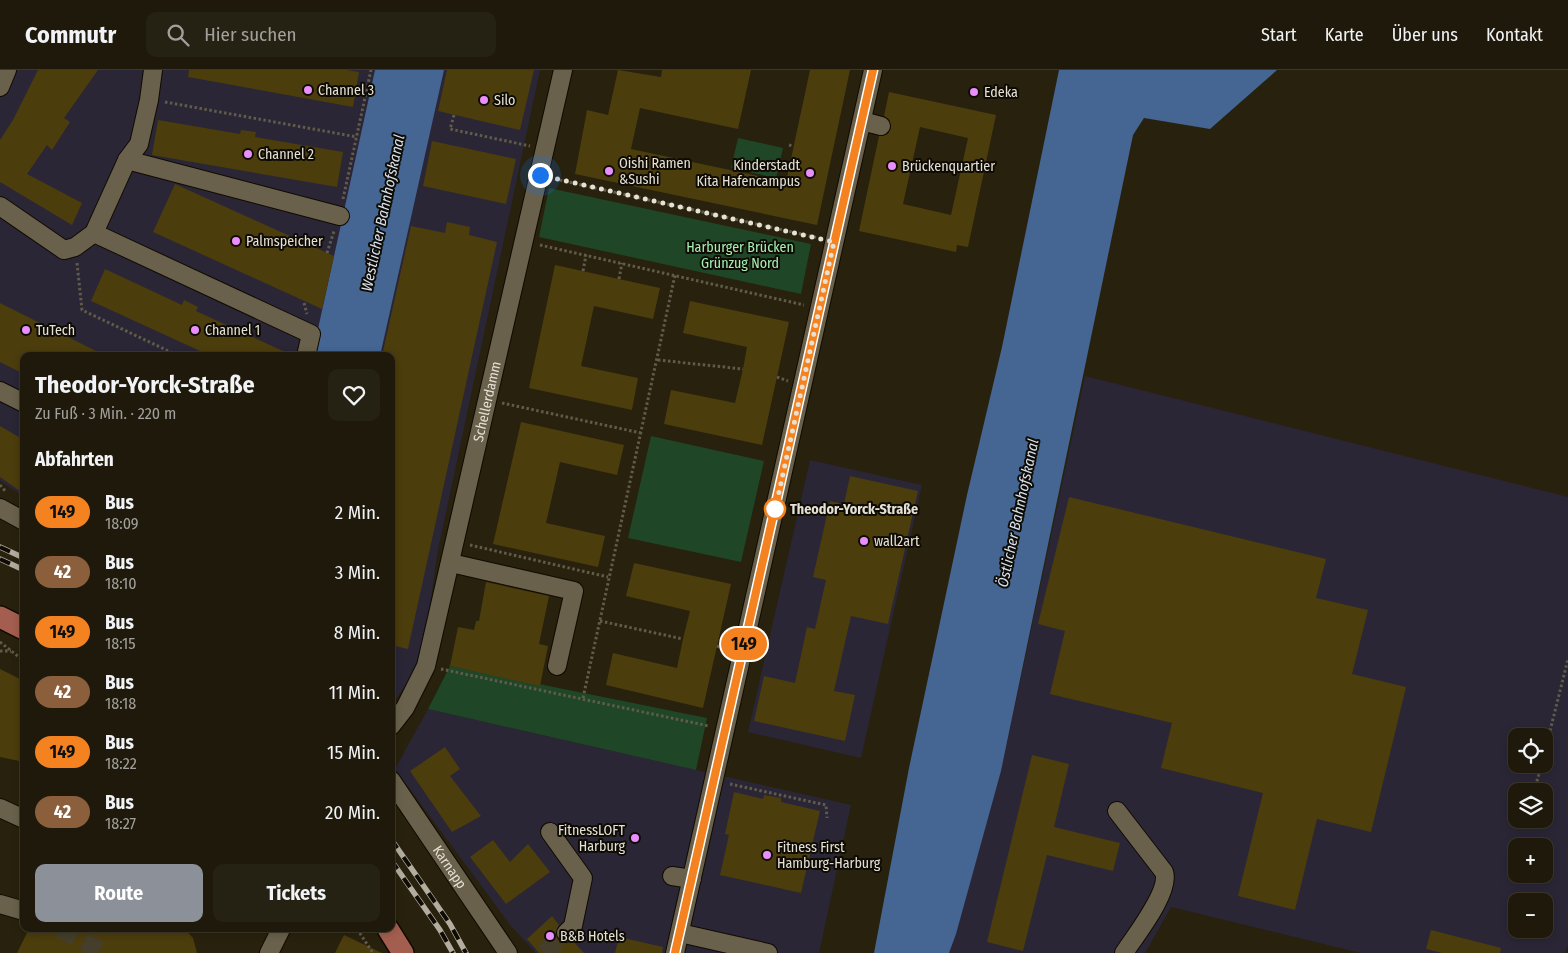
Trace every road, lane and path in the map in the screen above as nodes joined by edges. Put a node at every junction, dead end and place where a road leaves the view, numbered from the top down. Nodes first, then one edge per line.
1 (7, 70) edge
2 (153, 70) edge
3 (371, 70) edge
4 (563, 70) edge
5 (873, 70) edge
6 (0, 87) edge
7 (162, 102) dead end
8 (454, 115) dead end
9 (862, 121) junction
10 (881, 126) dead end
11 (357, 137) junction
12 (789, 145) dead end
13 (793, 146) dead end
14 (545, 150) junction
15 (127, 160) junction
16 (540, 175) junction
17 (0, 206) edge
18 (340, 216) junction
19 (94, 233) junction
20 (524, 242) junction
21 (834, 242) junction
22 (75, 247) junction
23 (327, 253) dead end
24 (586, 255) junction
25 (622, 263) junction
26 (583, 271) dead end
27 (675, 275) junction
28 (619, 279) dead end
29 (820, 308) junction
30 (171, 352) edge
31 (307, 352) edge
32 (658, 360) junction
33 (743, 369) dead end
34 (0, 391) edge
35 (20, 400) edge
36 (488, 400) junction
37 (641, 433) junction
38 (0, 508) edge
39 (20, 519) edge
40 (456, 542) junction
41 (451, 562) junction
42 (608, 577) junction
43 (0, 617) edge
44 (600, 621) junction
45 (20, 627) edge
46 (683, 639) dead end
47 (0, 642) edge
48 (0, 651) edge
49 (12, 651) junction
50 (20, 658) edge
51 (1568, 660) edge
52 (426, 666) junction
53 (557, 666) dead end
54 (583, 698) junction
55 (395, 721) edge
56 (1549, 728) edge
57 (725, 730) junction
58 (715, 780) junction
59 (395, 786) edge
60 (0, 808) edge
61 (1117, 811) dead end
62 (20, 817) edge
63 (827, 818) dead end
64 (550, 832) dead end
65 (672, 876) dead end
66 (692, 880) junction
67 (0, 904) edge
68 (20, 907) edge
69 (280, 932) edge
70 (359, 932) edge
71 (390, 932) edge
72 (566, 933) tunnel mouth
73 (680, 933) junction
74 (269, 953) edge
75 (373, 953) edge
76 (403, 953) edge
77 (508, 953) edge
78 (675, 953) edge
79 (768, 953) edge
80 (1124, 953) edge

1 - 6 street
2 - 15 street
3 - 11 path
4 - 14 street, Schellerdamm
5 - 9 street
7 - 11 path
8 - 14 path
9 - 10 street
9 - 21 street
11 - 18 path
12 - 13 path
14 - 16 street, Schellerdamm
15 - 18 street
15 - 19 street
16 - 20 street, Schellerdamm
16 - 21 path
17 - 22 street
18 - 23 path
19 - 22 street
19 - 31 street
20 - 24 path
20 - 36 street, Schellerdamm
21 - 29 street
22 - 30 path
24 - 25 path
24 - 26 path
25 - 27 path
25 - 28 path
27 - 29 path
27 - 32 path
29 - 57 street
32 - 33 path
32 - 37 path
34 - 35 street
36 - 37 path
36 - 40 street, Schellerdamm
37 - 42 path
38 - 39 street
40 - 41 street, Schellerdamm
40 - 42 path
41 - 52 street, Schellerdamm
41 - 53 street
42 - 44 path
43 - 45 main road
44 - 46 path
44 - 54 path
47 - 49 path
48 - 49 path
49 - 50 path
51 - 56 path
52 - 54 path
52 - 55 street, Schellerdamm
54 - 57 path
57 - 58 street
58 - 63 path
58 - 66 street
59 - 77 street, Karnapp
60 - 62 street
61 - 80 street
64 - 72 street
65 - 66 street
66 - 73 street
67 - 68 street
69 - 74 street
70 - 75 path
71 - 76 main road
73 - 78 street
73 - 79 street

